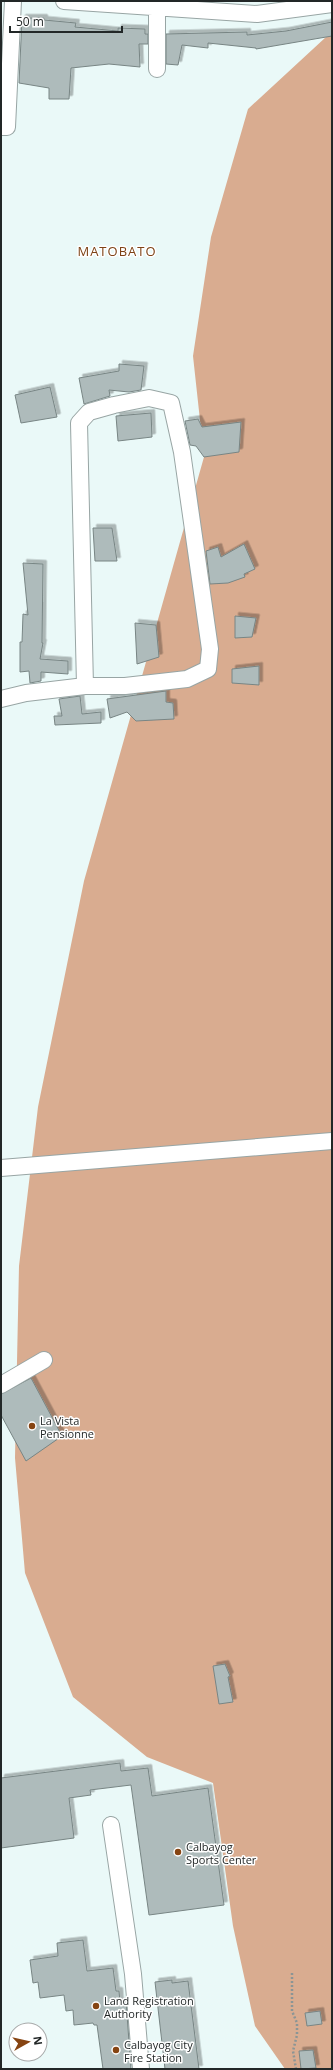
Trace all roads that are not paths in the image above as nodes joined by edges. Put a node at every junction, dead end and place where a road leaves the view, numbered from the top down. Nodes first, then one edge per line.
1 (13, 1) edge
2 (64, 1) edge
3 (90, 2) edge
4 (332, 4) edge
5 (157, 5) edge
6 (157, 69) dead end
7 (4, 127) edge
8 (85, 686) junction
9 (1, 699) edge
10 (332, 1141) edge
11 (1, 1168) edge
12 (44, 1360) dead end
13 (1, 1385) edge
14 (112, 1825) dead end
15 (141, 2069) edge

1 - 7 street
2 - 3 street
3 - 5 street
4 - 5 street
5 - 6 street
8 - 8 street
8 - 9 street
10 - 11 street
12 - 13 street
14 - 15 street

